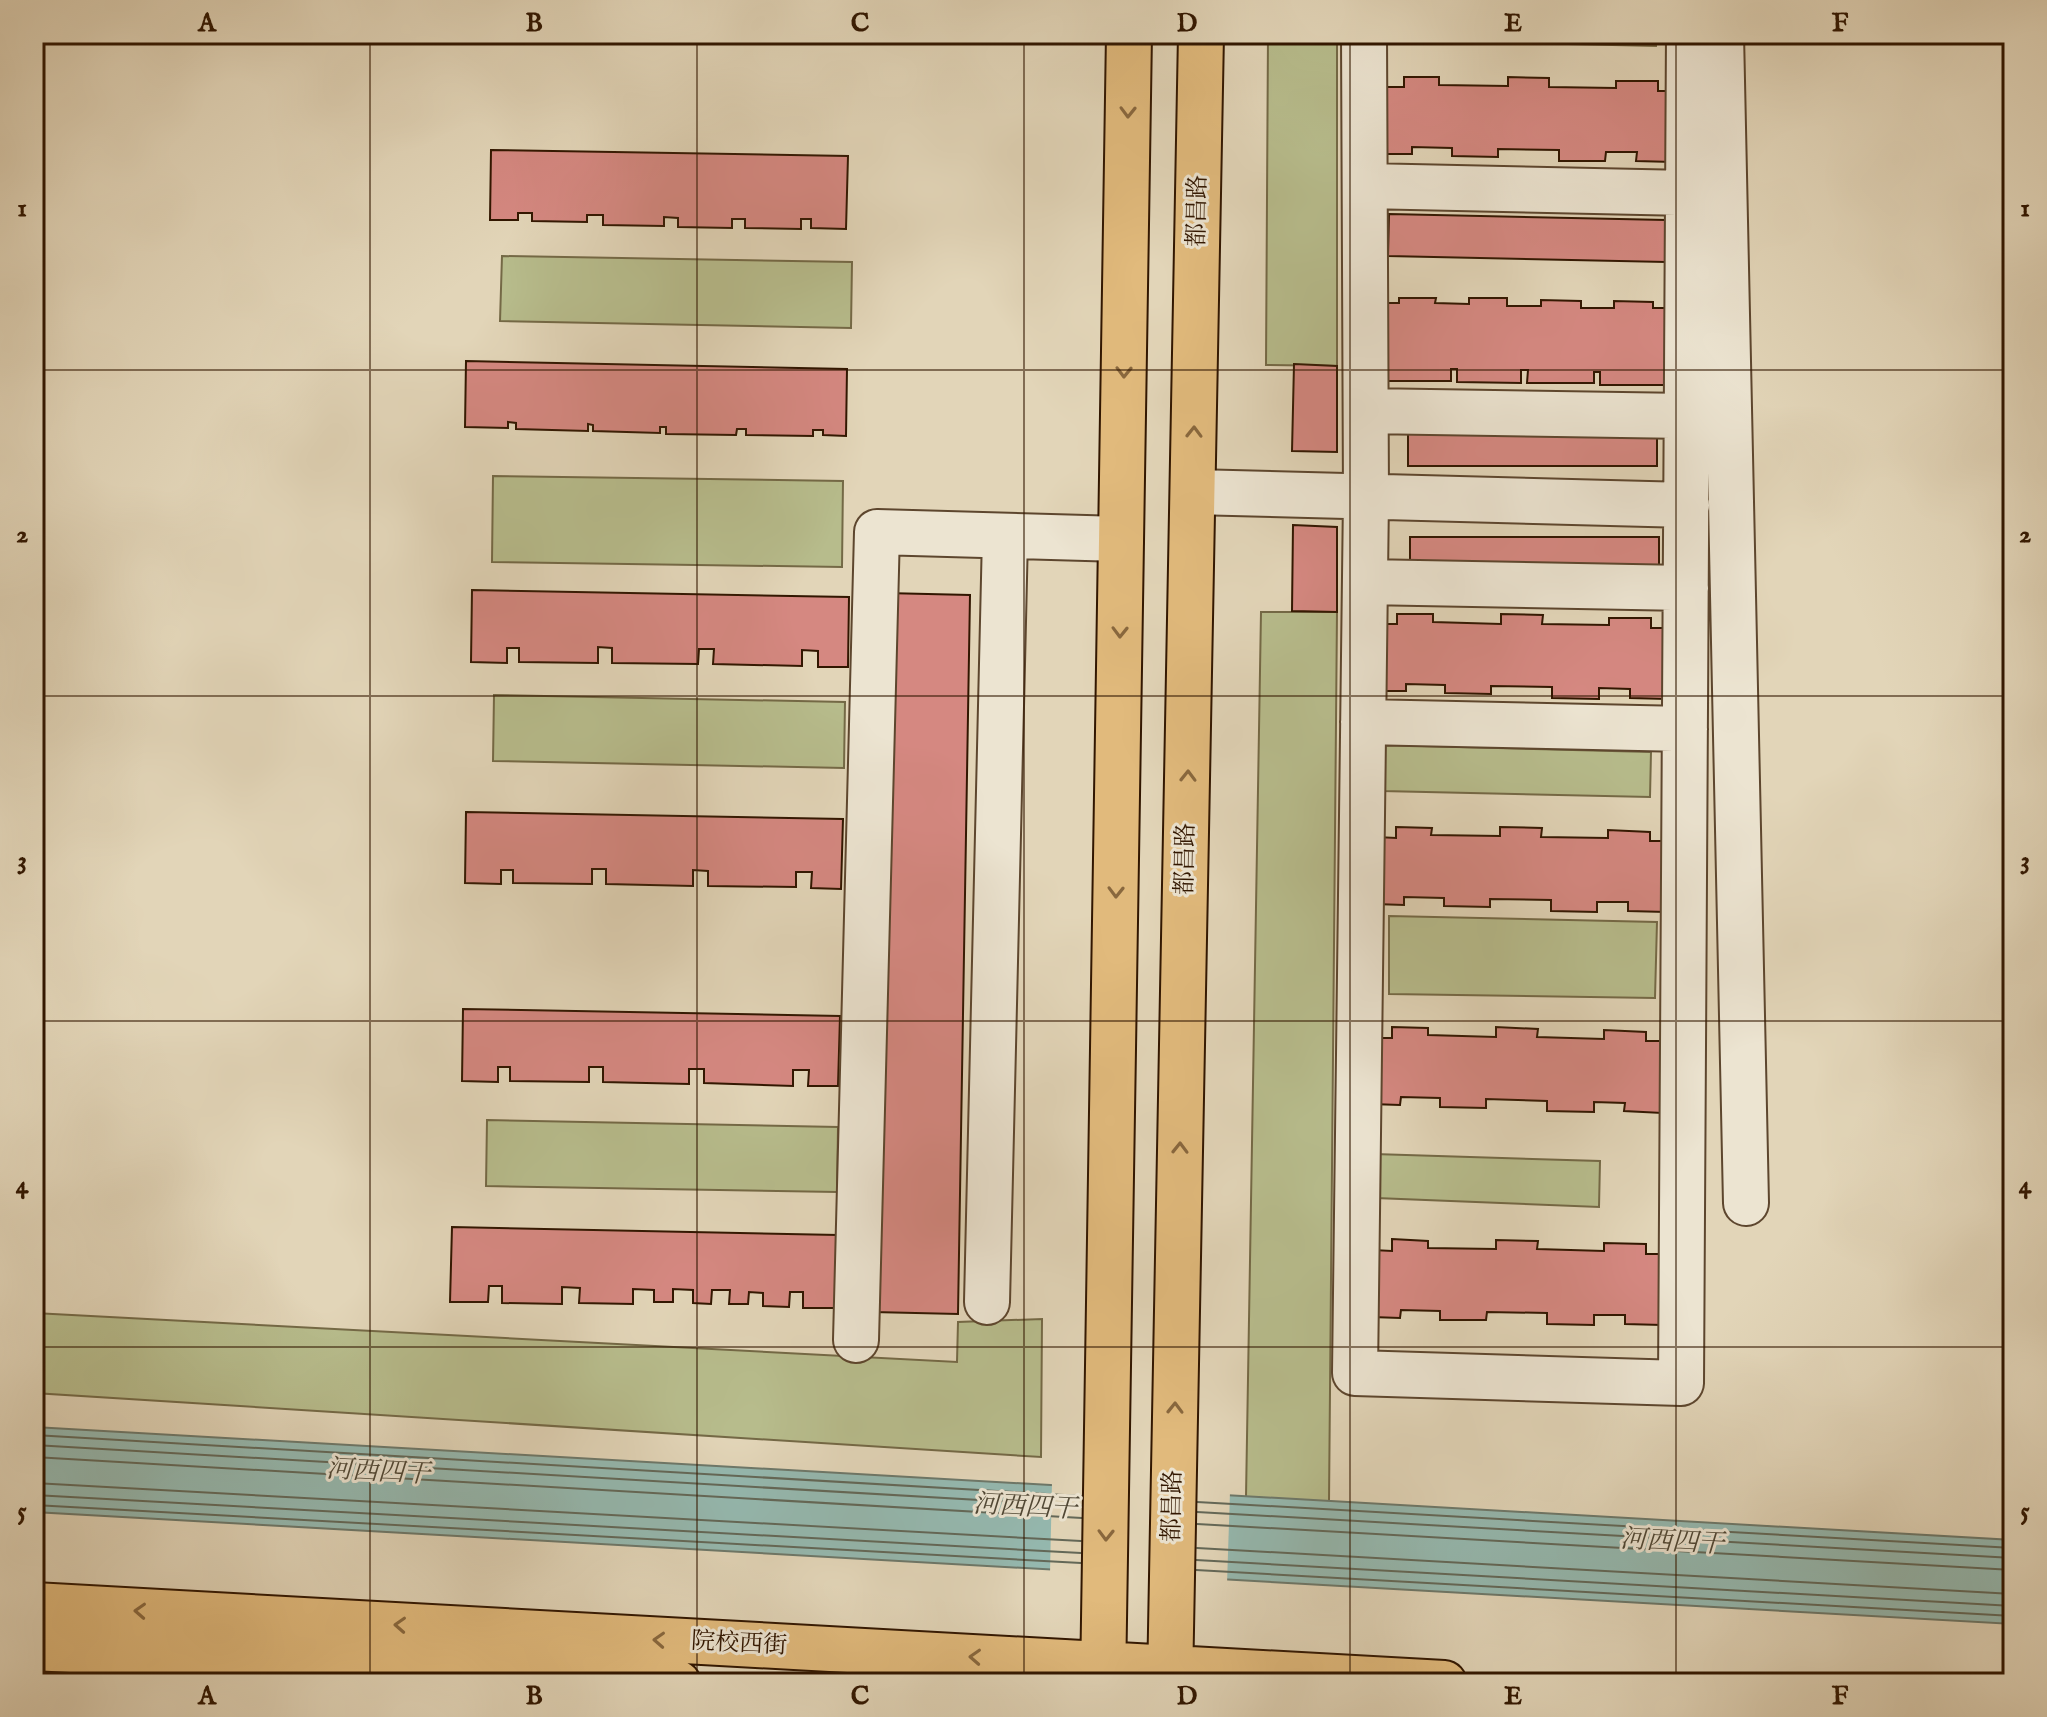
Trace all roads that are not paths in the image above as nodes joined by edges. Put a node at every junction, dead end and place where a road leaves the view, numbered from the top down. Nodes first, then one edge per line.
1 (1129, 34) edge
2 (1201, 34) edge
3 (1364, 34) edge
4 (1689, 34) edge
5 (1721, 34) edge
6 (1365, 186) junction
7 (1688, 193) junction
8 (1366, 411) junction
9 (1687, 416) junction
10 (1193, 492) junction
11 (1366, 497) junction
12 (1687, 505) junction
13 (1005, 536) junction
14 (1121, 539) junction
15 (1365, 582) junction
16 (1686, 588) junction
17 (1363, 722) junction
18 (1685, 729) junction
19 (1746, 1203) dead end
20 (987, 1302) dead end
21 (856, 1340) dead end
22 (34, 1605) edge
23 (34, 1648) edge
24 (1103, 1674) edge
25 (1170, 1675) edge
26 (678, 1683) edge
27 (1444, 1683) edge

1 -> 14 main road
10 -> 2 main road, 都昌路
3 - 6 lane
4 - 7 lane
5 - 19 lane
6 - 7 lane
6 - 8 lane
7 - 9 lane
8 - 9 lane
8 - 11 lane
9 - 12 lane
10 - 11 lane
25 -> 10 main road, 都昌路
11 - 12 lane
11 - 15 lane
12 - 16 lane
13 - 14 lane
13 - 20 lane
13 - 21 lane
14 -> 24 main road
15 - 16 lane
15 - 17 lane
16 - 18 lane
17 - 18 lane
17 - 18 lane
24 -> 22 main road, 院校西街
23 - 26 main road, 院校西街
24 - 25 main road, 院校西街
25 - 27 main road, 院校西街

